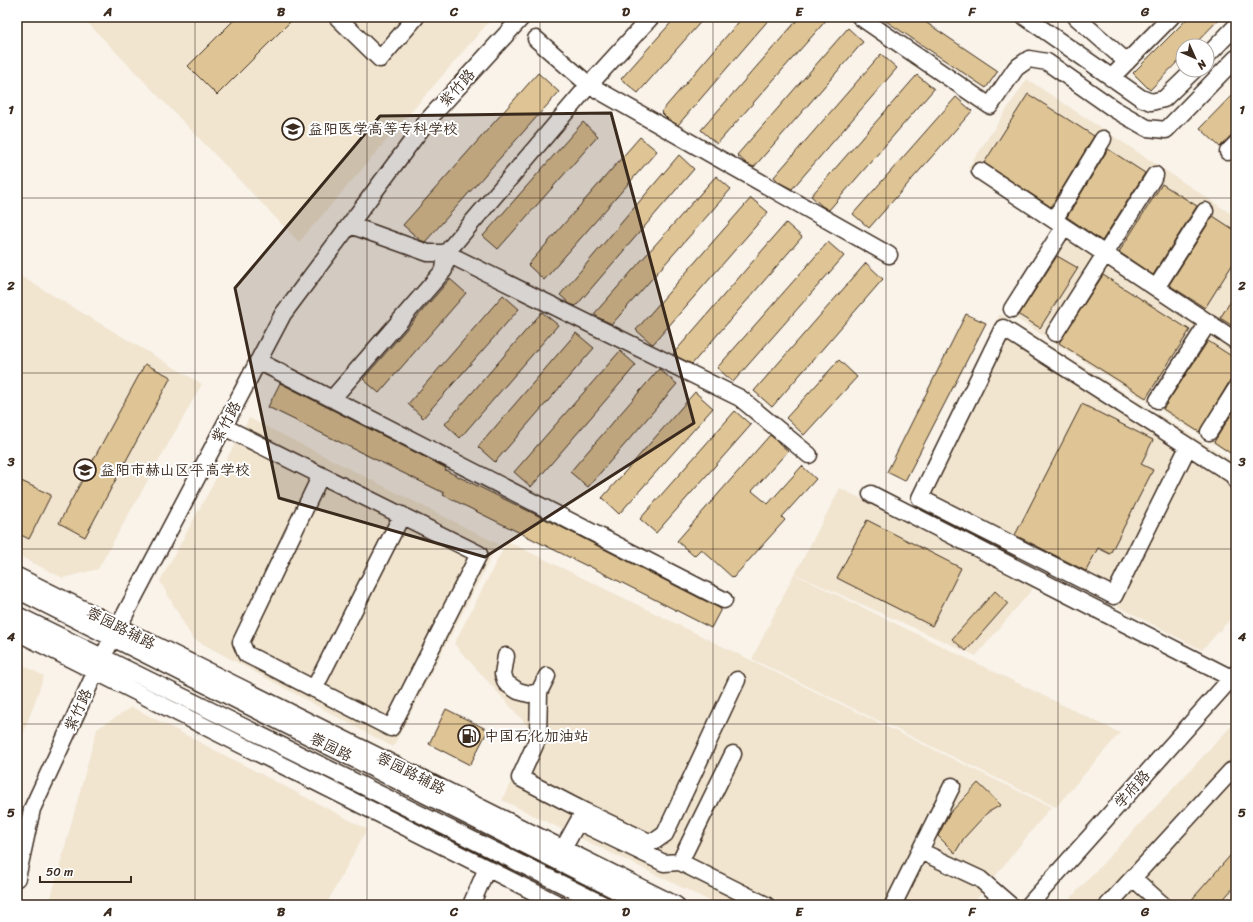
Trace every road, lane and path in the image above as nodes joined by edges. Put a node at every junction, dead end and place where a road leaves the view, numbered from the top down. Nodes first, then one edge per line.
1 (336, 17) edge
2 (416, 17) edge
3 (522, 17) edge
4 (651, 17) edge
5 (860, 17) edge
6 (1025, 17) edge
7 (1076, 17) edge
8 (1171, 17) edge
9 (1236, 26) edge
10 (536, 39) dead end
11 (1215, 48) edge
12 (1236, 58) edge
13 (1127, 62) junction
14 (1111, 78) junction
15 (1186, 78) edge
16 (589, 85) junction
17 (1103, 139) dead end
18 (980, 172) dead end
19 (1155, 175) dead end
20 (1205, 210) dead end
21 (1059, 224) junction
22 (350, 225) junction
23 (446, 253) junction
24 (1105, 254) junction
25 (889, 255) dead end
26 (1156, 288) junction
27 (1012, 309) dead end
28 (1208, 323) junction
29 (1055, 333) dead end
30 (1236, 341) edge
31 (258, 361) junction
32 (1236, 389) edge
33 (332, 398) junction
34 (1158, 400) dead end
35 (224, 427) junction
36 (1209, 432) dead end
37 (1188, 447) junction
38 (809, 455) dead end
39 (321, 476) junction
40 (1236, 481) edge
41 (871, 494) dead end
42 (402, 515) junction
43 (17, 576) edge
44 (17, 590) edge
45 (724, 600) dead end
46 (17, 615) edge
47 (17, 632) edge
48 (116, 632) junction
49 (506, 656) dead end
50 (99, 665) junction
51 (1234, 675) edge
52 (546, 676) dead end
53 (737, 680) dead end
54 (314, 689) junction
55 (539, 692) junction
56 (733, 754) dead end
57 (1236, 773) edge
58 (952, 786) dead end
59 (581, 816) junction
60 (920, 851) junction
61 (560, 855) junction
62 (680, 862) junction
63 (487, 868) junction
64 (17, 874) edge
65 (1132, 878) junction
66 (1034, 902) edge
67 (471, 905) edge
68 (560, 905) edge
69 (604, 905) edge
70 (645, 905) edge
71 (676, 905) edge
72 (766, 905) edge
73 (893, 905) edge
74 (1010, 905) edge
75 (1108, 905) edge
76 (1162, 905) edge

1 - 2 street
3 - 22 street, 紫竹路
4 - 16 street
5 - 12 street
6 - 14 street
7 - 13 street
8 - 13 street
9 - 11 street
10 - 16 street
13 - 14 street
14 - 15 street
16 - 23 street
16 - 25 street
17 - 21 street
18 - 21 street
19 - 24 street
20 - 26 street
21 - 24 street
21 - 27 street
22 - 23 street
22 - 31 street, 紫竹路
23 - 33 street
23 - 38 street
24 - 26 street
24 - 29 street
26 - 28 street
28 - 30 street
28 - 34 street
31 - 33 street
31 - 35 street, 紫竹路
32 - 36 street
33 - 45 street
35 - 39 street
35 - 48 street, 紫竹路
37 - 37 street
37 - 40 street
39 - 42 street
39 - 54 street
41 - 51 street
42 - 54 street
42 - 54 street
43 - 48 street, 蓉园路辅路
44 - 48 street
46 - 50 street, 蓉园路
47 - 50 street
48 - 50 street, 紫竹路
48 - 61 street, 蓉园路辅路
49 - 55 street
50 - 63 street
50 - 64 street, 紫竹路
50 - 69 street, 蓉园路
51 - 66 street, 学府路
52 - 55 street
53 - 59 street
55 - 59 street
56 - 62 street
57 - 65 street
58 - 60 street
59 - 61 street
59 - 62 street
60 - 73 street
60 - 74 street
61 - 70 street
61 - 71 street, 蓉园路辅路
62 - 72 street
63 - 67 street
63 - 68 street
65 - 75 street
65 - 76 street

